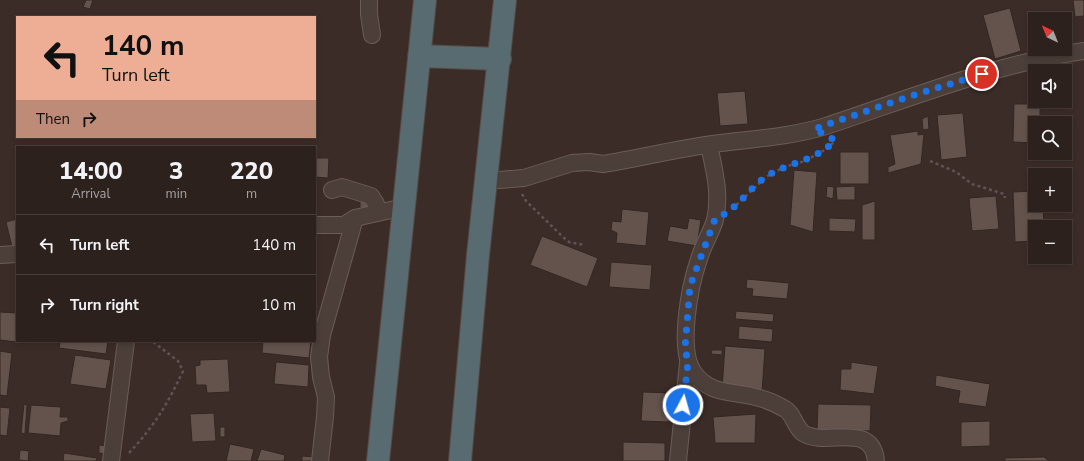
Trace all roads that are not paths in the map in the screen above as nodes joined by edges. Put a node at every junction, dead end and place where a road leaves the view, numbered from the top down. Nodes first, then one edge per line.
1 (368, 0) edge
2 (425, 0) edge
3 (505, 0) edge
4 (372, 35) dead end
5 (1084, 51) edge
6 (419, 56) junction
7 (500, 59) junction
8 (709, 145) junction
9 (486, 181) junction
10 (332, 190) dead end
11 (404, 207) junction
12 (378, 213) junction
13 (355, 218) junction
14 (316, 225) edge
15 (16, 254) edge
16 (0, 255) edge
17 (126, 342) edge
18 (688, 363) junction
19 (111, 461) edge
20 (320, 461) edge
21 (378, 461) edge
22 (460, 461) edge
23 (678, 461) edge
24 (876, 461) edge

1 - 4 street
2 - 6 highway
3 - 7 highway
5 - 8 street
6 - 7 highway
6 - 11 highway
7 - 9 highway
8 - 9 street
8 - 18 street
9 - 22 highway
10 - 12 street
11 - 12 street
11 - 21 highway
12 - 13 street
13 - 14 street
13 - 20 street
15 - 16 street
17 - 19 street
18 - 23 street
18 - 24 street

